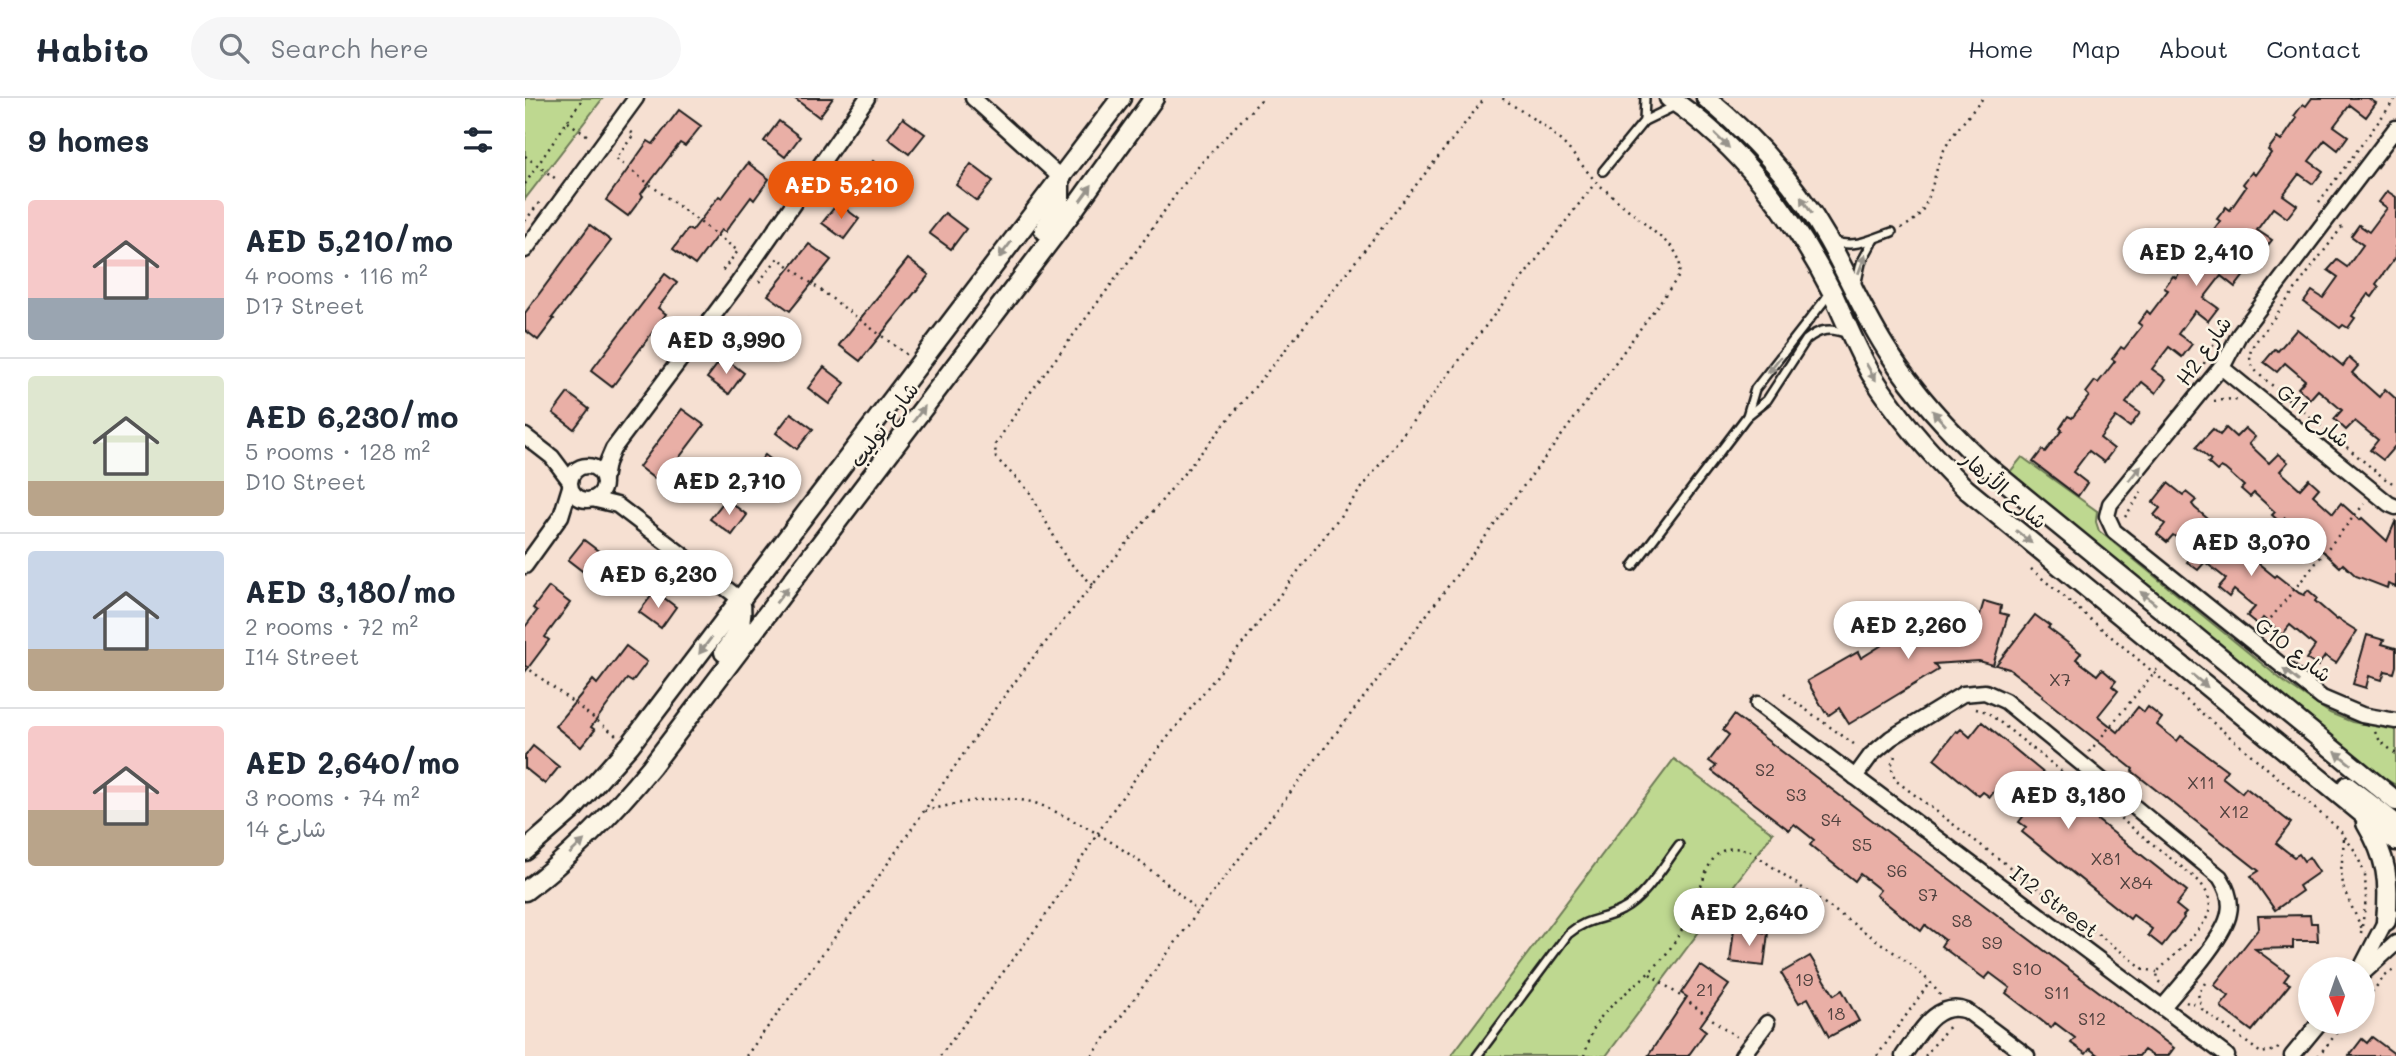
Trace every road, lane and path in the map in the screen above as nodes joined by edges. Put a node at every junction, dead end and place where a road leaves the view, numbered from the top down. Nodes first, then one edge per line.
1 (583, 98) edge
2 (636, 98) edge
3 (867, 98) edge
4 (973, 98) edge
5 (1121, 98) edge
6 (1154, 98) edge
7 (1263, 98) edge
8 (1485, 98) edge
9 (1502, 98) edge
10 (1645, 98) edge
11 (1706, 98) edge
12 (1983, 98) edge
13 (1674, 102) edge
14 (1644, 121) junction
15 (568, 122) junction
16 (2396, 128) edge
17 (588, 137) dead end
18 (525, 156) edge
19 (538, 166) junction
20 (1604, 172) dead end
21 (1060, 177) junction
22 (557, 179) dead end
23 (1596, 181) junction
24 (525, 184) edge
25 (2348, 219) dead end
26 (1892, 232) joint
27 (1826, 238) junction
28 (1874, 238) junction
29 (525, 250) edge
30 (1015, 287) junction
31 (1855, 291) junction
32 (1831, 292) junction
33 (1798, 334) junction
34 (1853, 339) junction
35 (1806, 340) junction
36 (2221, 367) junction
37 (2243, 404) dead end
38 (2206, 406) dead end
39 (1747, 416) junction
40 (525, 436) edge
41 (613, 449) junction
42 (552, 457) junction
43 (585, 466) junction
44 (2151, 479) dead end
45 (604, 481) junction
46 (570, 484) junction
47 (2396, 485) edge
48 (2372, 499) junction
49 (2396, 499) edge
50 (590, 500) junction
51 (617, 505) junction
52 (2396, 507) edge
53 (561, 516) junction
54 (2107, 516) junction
55 (525, 566) edge
56 (1633, 566) dead end
57 (2031, 569) dead end
58 (1093, 585) junction
59 (740, 599) junction
60 (2251, 643) junction
61 (2169, 655) junction
62 (525, 666) edge
63 (2154, 673) junction
64 (1784, 694) dead end
65 (1758, 704) dead end
66 (695, 709) junction
67 (1968, 710) dead end
68 (2376, 719) junction
69 (2396, 721) edge
70 (630, 745) junction
71 (1900, 750) dead end
72 (2287, 752) junction
73 (2396, 754) edge
74 (1871, 755) junction
75 (2080, 763) junction
76 (1855, 777) junction
77 (2392, 795) edge
78 (925, 811) junction
79 (2359, 811) junction
80 (2396, 824) edge
81 (1098, 834) junction
82 (2344, 835) junction
83 (2396, 841) edge
84 (1679, 845) dead end
85 (525, 851) edge
86 (525, 891) edge
87 (2396, 902) edge
88 (1198, 912) junction
89 (2385, 923) junction
90 (2362, 929) junction
91 (2361, 935) dead end
92 (2396, 937) edge
93 (2396, 943) edge
94 (2368, 957) edge
95 (2375, 960) edge
96 (2396, 968) edge
97 (2157, 972) junction
98 (1650, 974) junction
99 (2208, 978) dead end
100 (1930, 982) junction
101 (2375, 988) edge
102 (2173, 993) junction
103 (2200, 1002) junction
104 (2162, 1007) junction
105 (1948, 1008) junction
106 (1767, 1023) dead end
107 (2311, 1034) edge
108 (2336, 1034) edge
109 (2285, 1039) dead end
110 (1745, 1051) edge
111 (2262, 1055) edge
112 (746, 1056) edge
113 (940, 1056) edge
114 (1092, 1056) edge
115 (1477, 1056) edge
116 (1584, 1056) edge
117 (1877, 1056) edge
118 (1903, 1056) edge
119 (1925, 1056) edge
120 (2027, 1056) edge
121 (2227, 1056) edge
122 (2293, 1056) edge
123 (2318, 1056) edge

1 - 15 path
2 - 29 street
3 - 41 street
4 - 21 street
5 - 21 street, شارع توليب
30 -> 6 street, شارع توليب
7 - 58 path
8 - 58 path
9 - 23 path
10 - 14 lane
27 -> 11 street, شارع الأزهار
12 - 26 path
13 - 14 lane
13 -> 32 street, شارع الأزهار
14 - 20 lane
15 - 17 path
15 - 19 path
16 - 36 street, H2 شارع
18 - 19 path
19 - 22 path
19 - 24 path
21 - 30 street
21 -> 59 street, شارع توليب
23 - 81 path
23 - 88 path
25 - 47 path
26 - 28 lane
27 - 28 lane
27 - 31 street, شارع الأزهار
31 -> 28 lane
66 -> 30 street, شارع توليب
77 -> 31 street, شارع الأزهار
32 - 33 lane
32 - 34 street, شارع الأزهار
33 - 35 lane
33 -> 39 lane
34 - 35 lane
34 -> 61 street, شارع الأزهار
35 - 39 lane
36 - 48 street, G11 شارع
54 -> 36 street, H2 شارع
37 - 38 path
39 - 56 lane
40 - 42 street
41 - 43 street
41 - 45 street
42 - 43 street
42 - 46 street
43 - 45 street
43 - 46 street
44 - 54 path
45 - 50 street
45 - 51 street
46 - 50 street
46 - 53 street
48 - 49 street
48 - 52 street, G11 شارع
48 - 60 path
50 - 51 street
50 - 53 street
51 - 59 street
53 - 55 street
54 - 60 street, G10 شارع
57 - 63 path
58 - 78 path
59 - 66 street
59 -> 70 street, شارع توليب
68 -> 60 street, G10 شارع
61 - 63 path
61 -> 72 street, شارع الأزهار
62 - 70 path
63 - 75 path
63 - 82 path
64 - 74 path
65 - 76 street, I12 Street
86 -> 66 street, شارع توليب
67 - 97 path
68 - 69 street, G10 شارع
68 - 73 path
70 - 85 street, شارع توليب
71 - 97 path
72 - 79 street, شارع الأزهار
72 - 80 street
74 - 75 street
74 - 76 street
75 - 102 street
76 - 104 street, I12 Street
78 - 81 path
78 - 112 path
79 - 83 street, شارع الأزهار
79 - 89 street
81 - 88 path
81 - 113 path
82 - 90 path
82 - 90 path
84 - 115 lane
87 - 89 street
88 - 114 path
89 - 92 lane
89 - 94 street
90 - 91 path
93 - 95 street
96 - 101 path
97 - 102 path
98 - 100 path
98 - 110 path
98 - 116 path
99 - 103 path
100 - 105 path
100 - 117 path
102 - 103 path
102 - 104 street
103 - 111 path
104 - 121 street, I12 Street
105 - 118 street
105 - 119 path
105 - 120 street
106 - 110 street
107 - 122 street
108 - 123 path
109 - 111 path

